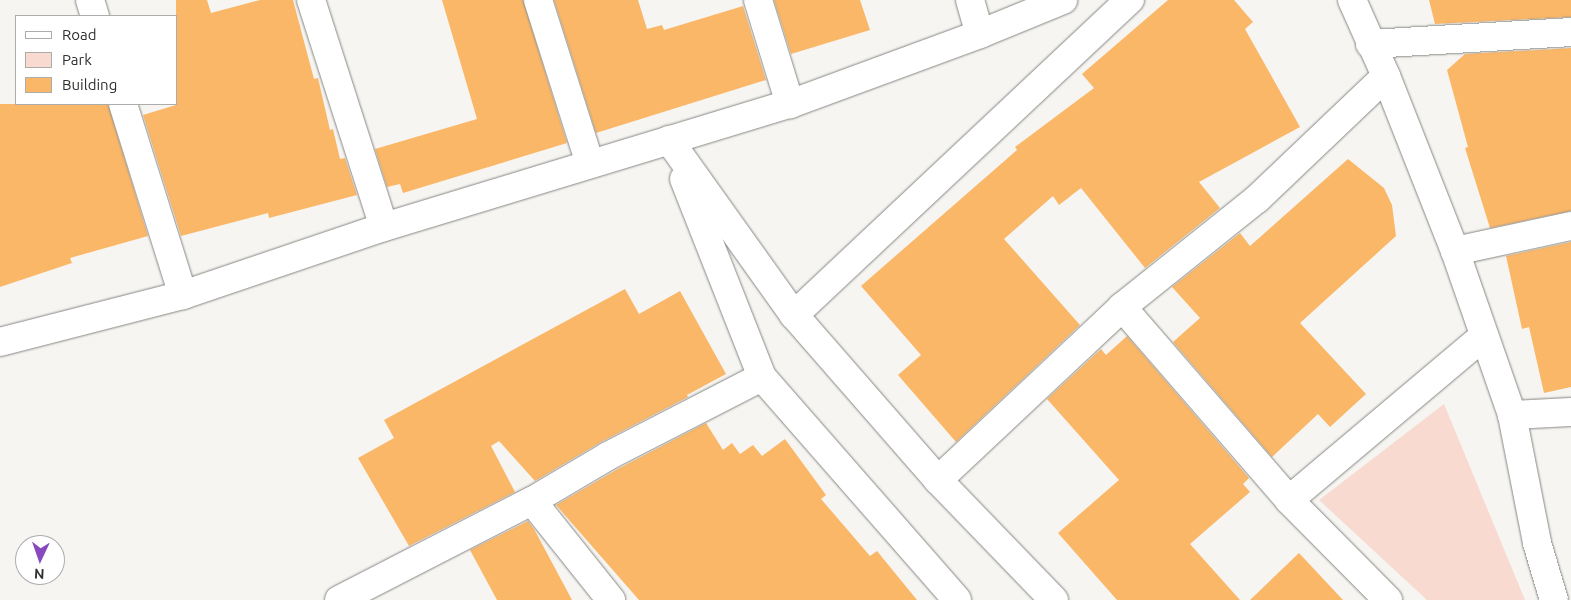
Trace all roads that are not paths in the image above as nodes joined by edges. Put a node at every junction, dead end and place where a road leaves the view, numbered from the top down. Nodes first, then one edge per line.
1 (90, 0) edge
2 (311, 0) edge
3 (538, 0) edge
4 (758, 0) edge
5 (970, 0) edge
6 (1063, 0) edge
7 (1130, 0) edge
8 (1352, 0) edge
9 (95, 15) edge
10 (1571, 32) edge
11 (980, 34) junction
12 (1370, 44) junction
13 (1386, 76) junction
14 (790, 104) junction
15 (123, 105) edge
16 (669, 140) junction
17 (590, 164) junction
18 (1571, 226) edge
19 (384, 228) junction
20 (1455, 251) junction
21 (183, 295) junction
22 (1122, 307) junction
23 (794, 315) junction
24 (1484, 336) junction
25 (0, 342) edge
26 (762, 377) junction
27 (1571, 412) edge
28 (1512, 415) junction
29 (938, 480) junction
30 (1289, 500) junction
31 (532, 501) junction
32 (339, 600) edge
33 (611, 600) edge
34 (957, 600) edge
35 (1054, 600) edge
36 (1388, 600) edge
37 (1554, 600) edge

1 - 9 street
2 - 19 street
3 - 17 street
4 - 14 street
5 - 11 street
6 - 11 street
7 - 23 street
8 - 12 street
10 - 12 street
11 - 14 street
12 - 13 street
13 - 20 street
13 - 22 street
14 - 16 street
15 - 21 street
16 - 17 street
16 - 23 street
16 - 26 street
17 - 19 street
18 - 20 street
19 - 21 street
20 - 24 street
21 - 25 street
22 - 29 street
22 - 30 street
23 - 29 street
24 - 28 street
24 - 30 street
26 - 31 street
26 - 34 street
27 - 28 street
28 - 37 street
29 - 35 street
30 - 36 street
31 - 32 street
31 - 33 street

